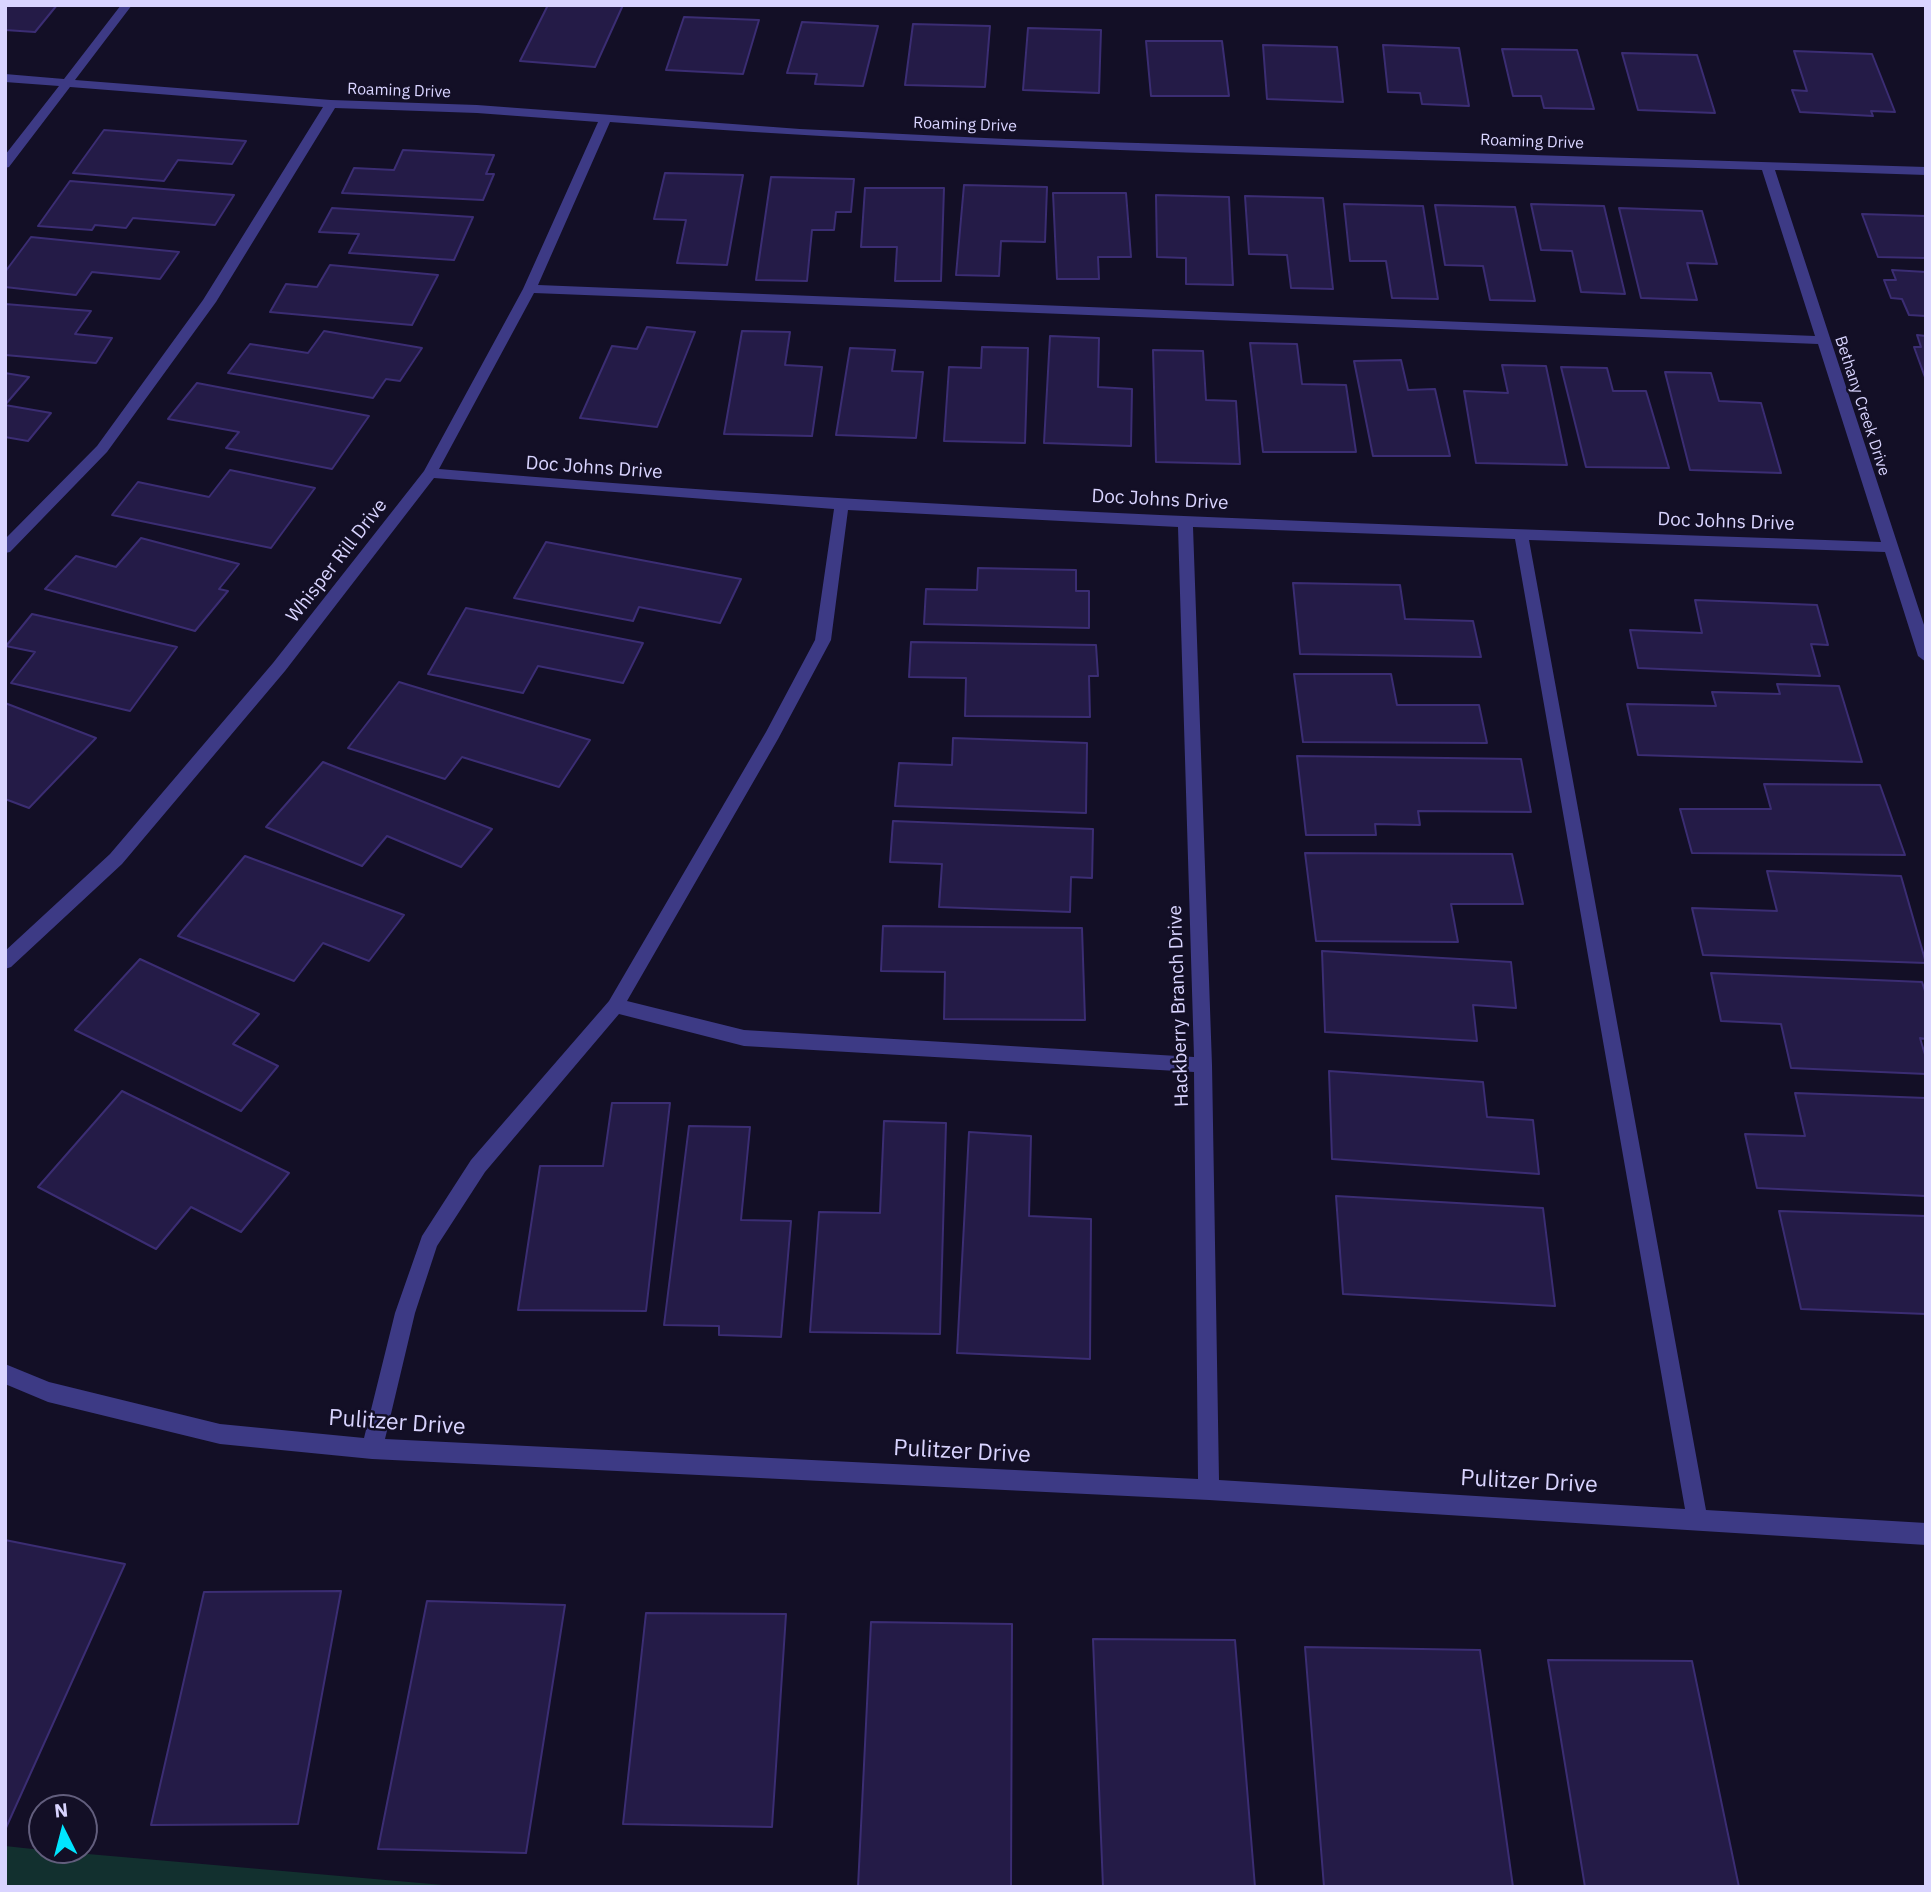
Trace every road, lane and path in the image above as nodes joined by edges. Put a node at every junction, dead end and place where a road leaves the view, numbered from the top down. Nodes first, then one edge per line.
1 (127, 5) edge
2 (5, 78) edge
3 (69, 83) junction
4 (331, 104) junction
5 (605, 119) junction
6 (5, 164) edge
7 (1767, 166) junction
8 (1926, 171) edge
9 (530, 289) junction
10 (1823, 340) junction
11 (430, 473) junction
12 (842, 505) junction
13 (1185, 521) junction
14 (1521, 534) junction
15 (1889, 547) junction
16 (5, 548) edge
17 (1926, 656) edge
18 (5, 962) edge
19 (615, 1006) junction
20 (1202, 1065) junction
21 (5, 1374) edge
22 (372, 1449) junction
23 (1209, 1490) junction
24 (1697, 1518) junction
25 (1926, 1534) edge

1 - 3 street
2 - 3 street, Roaming Drive
3 - 4 street, Roaming Drive
3 - 6 street
4 - 5 street, Roaming Drive
4 - 16 street
5 - 7 street, Roaming Drive
5 - 9 street, Whisper Rill Drive
7 - 8 street, Roaming Drive
7 - 10 street, Bethany Creek Drive
9 - 10 street
9 - 11 street, Whisper Rill Drive
10 - 15 street, Bethany Creek Drive
11 - 12 street, Doc Johns Drive
11 - 18 street, Whisper Rill Drive
12 - 13 street, Doc Johns Drive
12 - 19 street
13 - 14 street, Doc Johns Drive
13 - 20 street, Hackberry Branch Drive
14 - 15 street, Doc Johns Drive
14 - 24 street
15 - 17 street, Bethany Creek Drive
19 - 20 street
19 - 22 street
20 - 23 street, Hackberry Branch Drive
21 - 22 street, Pulitzer Drive
22 - 23 street, Pulitzer Drive
23 - 24 street, Pulitzer Drive
24 - 25 street, Pulitzer Drive

